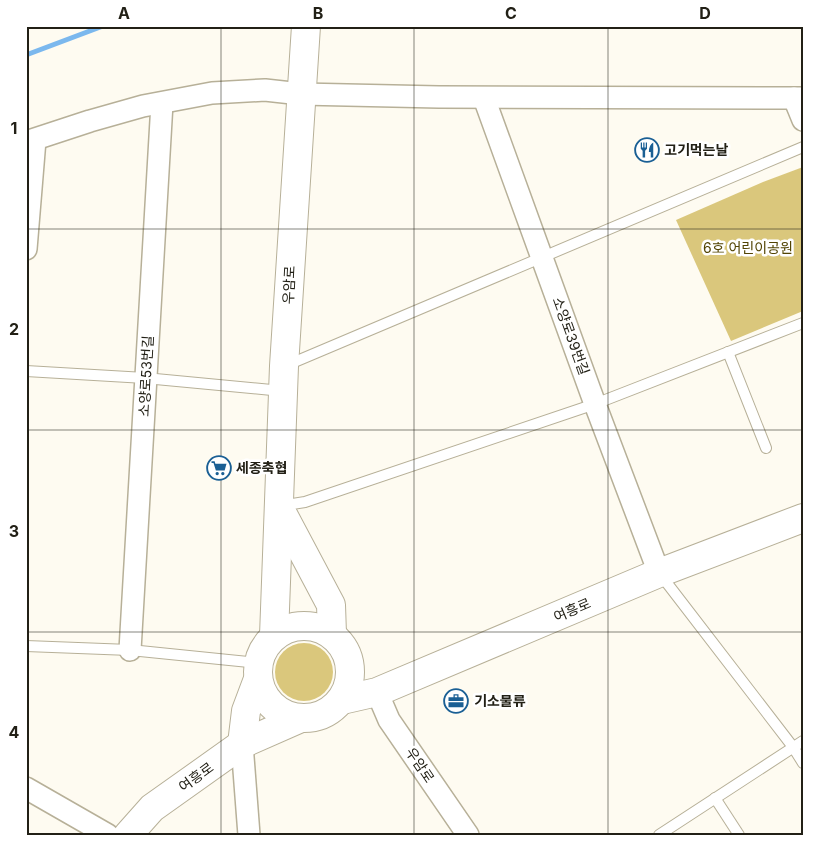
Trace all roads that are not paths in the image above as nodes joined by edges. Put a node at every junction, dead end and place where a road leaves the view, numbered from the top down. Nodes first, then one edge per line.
1 (306, 26) edge
2 (301, 94) junction
3 (484, 98) junction
4 (799, 98) edge
5 (162, 103) junction
6 (803, 120) edge
7 (30, 141) edge
8 (803, 147) edge
9 (26, 249) edge
10 (542, 258) junction
11 (803, 323) edge
12 (728, 352) junction
13 (26, 371) edge
14 (145, 378) junction
15 (284, 379) junction
16 (595, 404) junction
17 (766, 448) dead end
18 (278, 506) junction
19 (803, 518) edge
20 (659, 573) junction
21 (332, 634) junction
22 (274, 636) junction
23 (26, 646) edge
24 (130, 650) junction
25 (349, 658) junction
26 (258, 671) junction
27 (377, 692) junction
28 (342, 700) junction
29 (300, 718) junction
30 (803, 741) edge
31 (242, 744) junction
32 (793, 747) junction
33 (803, 763) edge
34 (26, 788) edge
35 (715, 798) junction
36 (108, 835) edge
37 (128, 835) edge
38 (249, 835) edge
39 (468, 835) edge
40 (658, 835) edge
41 (739, 835) edge

1 - 2 street, 우암로
2 - 3 street
2 - 5 street
2 - 15 street, 우암로
3 - 4 street
3 - 10 street, 소양로39번길
4 - 6 street
5 - 7 street
5 - 14 street, 소양로53번길
7 - 9 street
8 - 10 lane
10 - 15 lane
10 - 16 street, 소양로39번길
11 - 12 lane
12 - 16 lane
12 - 17 lane
13 - 14 lane
14 - 15 lane
14 - 24 street, 소양로53번길
15 - 18 street, 우암로
16 - 18 lane
16 - 20 street, 소양로39번길
18 - 21 street
18 - 22 street, 우암로
19 - 20 street, 여흥로
20 - 27 street, 여흥로
20 - 32 lane
21 - 22 street
21 - 25 street
22 - 26 street
23 - 24 lane
24 - 26 lane
25 - 27 street
25 - 28 street
26 - 29 street
26 - 31 street
27 - 28 street, 여흥로
27 - 39 street, 우암로
28 - 29 street
29 - 31 street, 여흥로
30 - 32 lane
31 - 37 street, 여흥로
31 - 38 street
32 - 33 lane
32 - 35 lane
34 - 36 street
35 - 40 lane
35 - 41 lane

